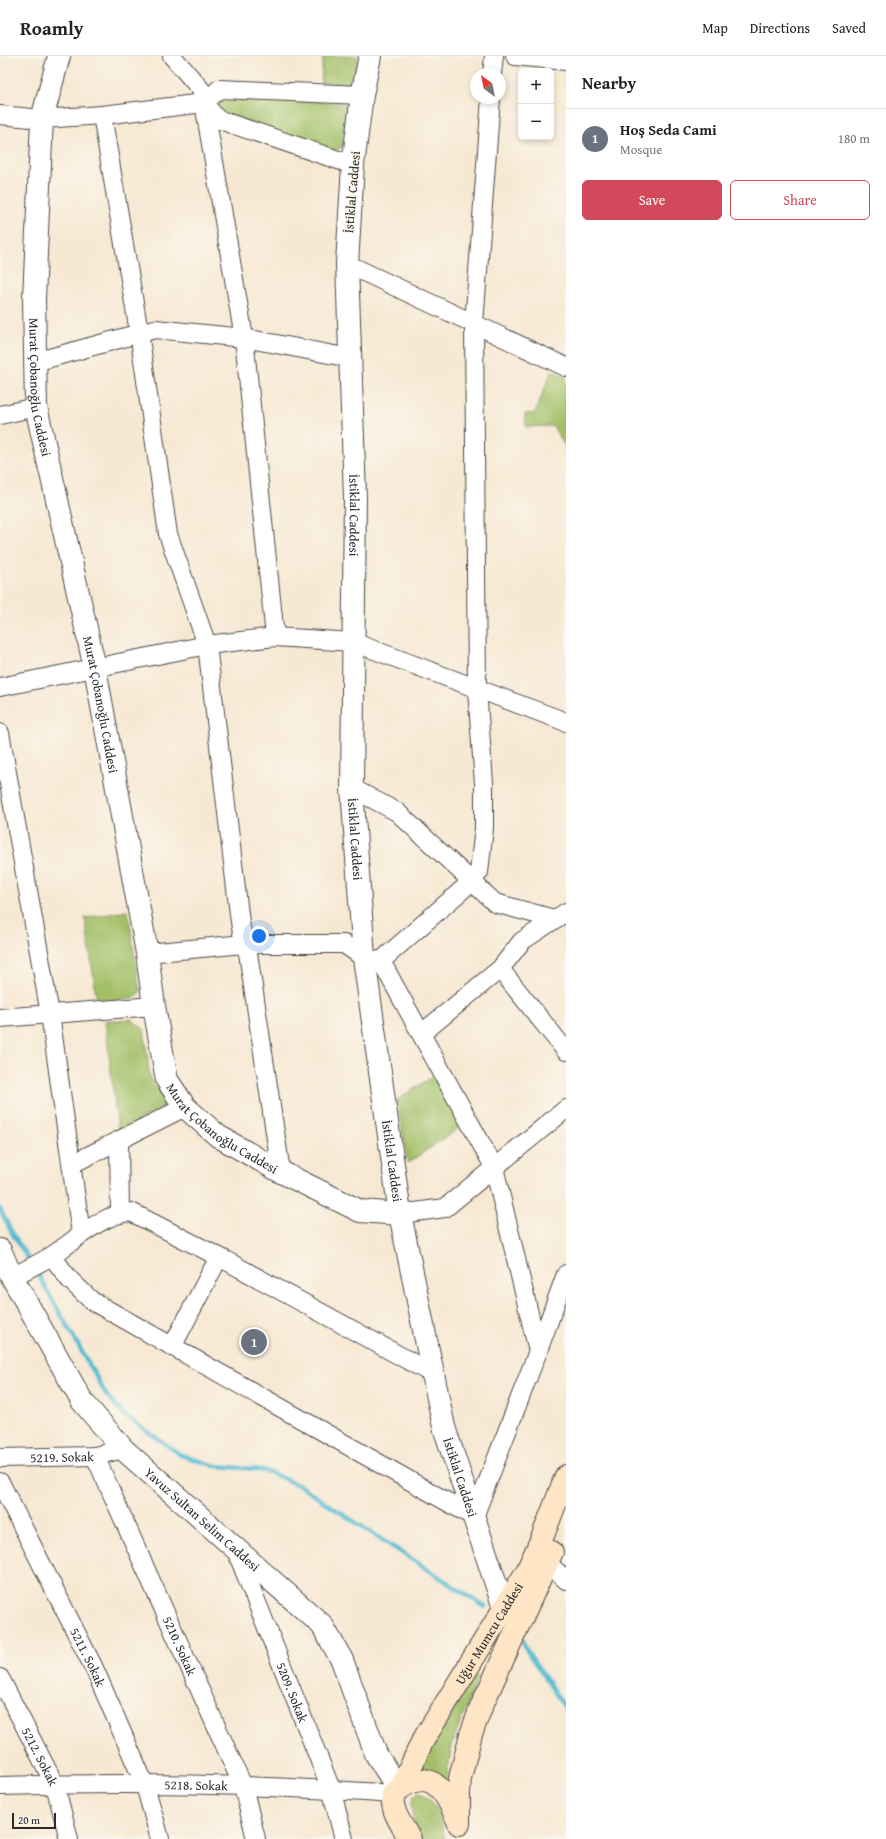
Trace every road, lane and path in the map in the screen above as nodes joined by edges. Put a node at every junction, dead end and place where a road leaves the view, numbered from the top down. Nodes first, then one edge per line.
1 (59, 56) edge
2 (172, 56) edge
3 (370, 56) edge
4 (494, 56) edge
5 (515, 56) edge
6 (566, 61) edge
7 (493, 68) edge
8 (362, 96) junction
9 (204, 103) junction
10 (491, 104) edge
11 (0, 115) edge
12 (102, 115) junction
13 (42, 119) junction
14 (353, 165) junction
15 (347, 264) junction
16 (474, 324) junction
17 (139, 332) junction
18 (244, 338) junction
19 (350, 358) junction
20 (35, 362) junction
21 (566, 367) edge
22 (36, 407) junction
23 (0, 415) edge
24 (275, 637) junction
25 (354, 642) junction
26 (207, 645) junction
27 (94, 668) junction
28 (0, 687) edge
29 (477, 690) junction
30 (566, 722) edge
31 (0, 733) edge
32 (352, 788) junction
33 (471, 882) junction
34 (560, 916) edge
35 (244, 944) junction
36 (147, 953) junction
37 (373, 960) junction
38 (500, 969) junction
39 (154, 1006) junction
40 (50, 1014) junction
41 (0, 1018) edge
42 (421, 1034) junction
43 (566, 1051) edge
44 (185, 1107) junction
45 (566, 1109) edge
46 (119, 1141) junction
47 (72, 1164) junction
48 (494, 1167) junction
49 (281, 1172) junction
50 (120, 1213) junction
51 (400, 1214) junction
52 (81, 1234) junction
53 (0, 1250) edge
54 (219, 1257) junction
55 (47, 1258) junction
56 (18, 1274) junction
57 (566, 1274) edge
58 (172, 1347) junction
59 (538, 1351) junction
60 (433, 1374) junction
61 (123, 1449) junction
62 (95, 1456) junction
63 (0, 1458) edge
64 (566, 1476) edge
65 (0, 1482) edge
66 (474, 1517) junction
67 (566, 1519) edge
68 (235, 1547) junction
69 (547, 1563) junction
70 (566, 1580) edge
71 (504, 1608) junction
72 (0, 1678) edge
73 (55, 1784) junction
74 (145, 1785) junction
75 (0, 1786) edge
76 (243, 1786) junction
77 (331, 1789) junction
78 (398, 1790) junction
79 (461, 1832) edge
80 (69, 1839) edge
81 (160, 1839) edge
82 (256, 1839) edge
83 (344, 1839) edge
84 (410, 1839) edge

1 - 13 street, Murat Çobanoğlu Caddesi
2 - 9 street
3 - 8 street, İstiklal Caddesi
4 - 7 street
5 - 6 street
8 - 9 street
8 - 14 street, İstiklal Caddesi
9 - 12 street
9 - 14 street
9 - 18 street
10 - 16 street
11 - 13 street
12 - 13 street
12 - 17 street
13 - 20 street, Murat Çobanoğlu Caddesi
14 - 15 street, İstiklal Caddesi
15 - 16 street
15 - 19 street, İstiklal Caddesi
16 - 21 street
16 - 29 street
17 - 18 street
17 - 20 street
17 - 26 street
18 - 19 street
18 - 24 street
19 - 25 street, İstiklal Caddesi
20 - 22 street, Murat Çobanoğlu Caddesi
22 - 23 street
22 - 27 street, Murat Çobanoğlu Caddesi
24 - 25 street
24 - 26 street
25 - 29 street
25 - 32 street, İstiklal Caddesi
26 - 27 street
26 - 35 street
27 - 28 street
27 - 36 street, Murat Çobanoğlu Caddesi
29 - 30 street
29 - 33 street
31 - 40 street
32 - 33 street
32 - 37 street, İstiklal Caddesi
33 - 34 street
33 - 37 street
34 - 38 street
35 - 36 street
35 - 37 street
35 - 49 street
36 - 39 street, Murat Çobanoğlu Caddesi
37 - 42 street
37 - 51 street, İstiklal Caddesi
38 - 42 street
38 - 43 street
39 - 40 street
39 - 44 street, Murat Çobanoğlu Caddesi
40 - 41 street
40 - 47 street
42 - 48 street
44 - 46 street
44 - 49 street, Murat Çobanoğlu Caddesi
45 - 48 street
46 - 47 street
46 - 50 street
47 - 52 street
48 - 51 street
48 - 59 street
49 - 51 street, Murat Çobanoğlu Caddesi
50 - 52 street
50 - 54 street
51 - 60 street, İstiklal Caddesi
52 - 55 street
53 - 56 street, Yavuz Sultan Selim Caddesi
54 - 58 street
54 - 60 street
55 - 56 street
55 - 58 street
56 - 61 street, Yavuz Sultan Selim Caddesi
57 - 59 street
58 - 66 street
59 - 66 street
60 - 66 street, İstiklal Caddesi
61 - 62 street, 5219. Sokak
61 - 68 street, Yavuz Sultan Selim Caddesi
62 - 63 street, 5219. Sokak
62 - 76 street, 5210. Sokak
64 - 71 main road, Uğur Mumcu Caddesi
65 - 74 street, 5211. Sokak
66 - 71 street, İstiklal Caddesi
67 - 69 main road, Uğur Mumcu Caddesi
68 - 77 street, 5209. Sokak
68 - 78 street, Yavuz Sultan Selim Caddesi
69 - 70 street
69 - 79 main road, Uğur Mumcu Caddesi
71 - 78 main road, Uğur Mumcu Caddesi
72 - 73 street, 5212. Sokak
73 - 74 street, 5218. Sokak
73 - 75 street, 5218. Sokak
73 - 80 street, 5212. Sokak
74 - 76 street, 5218. Sokak
74 - 81 street, 5211. Sokak
76 - 77 street, 5218. Sokak
76 - 82 street, 5210. Sokak
77 - 78 street, 5218. Sokak
77 - 83 street, 5209. Sokak
78 - 79 main road
78 - 84 main road, Yavuz Sultan Selim Caddesi

